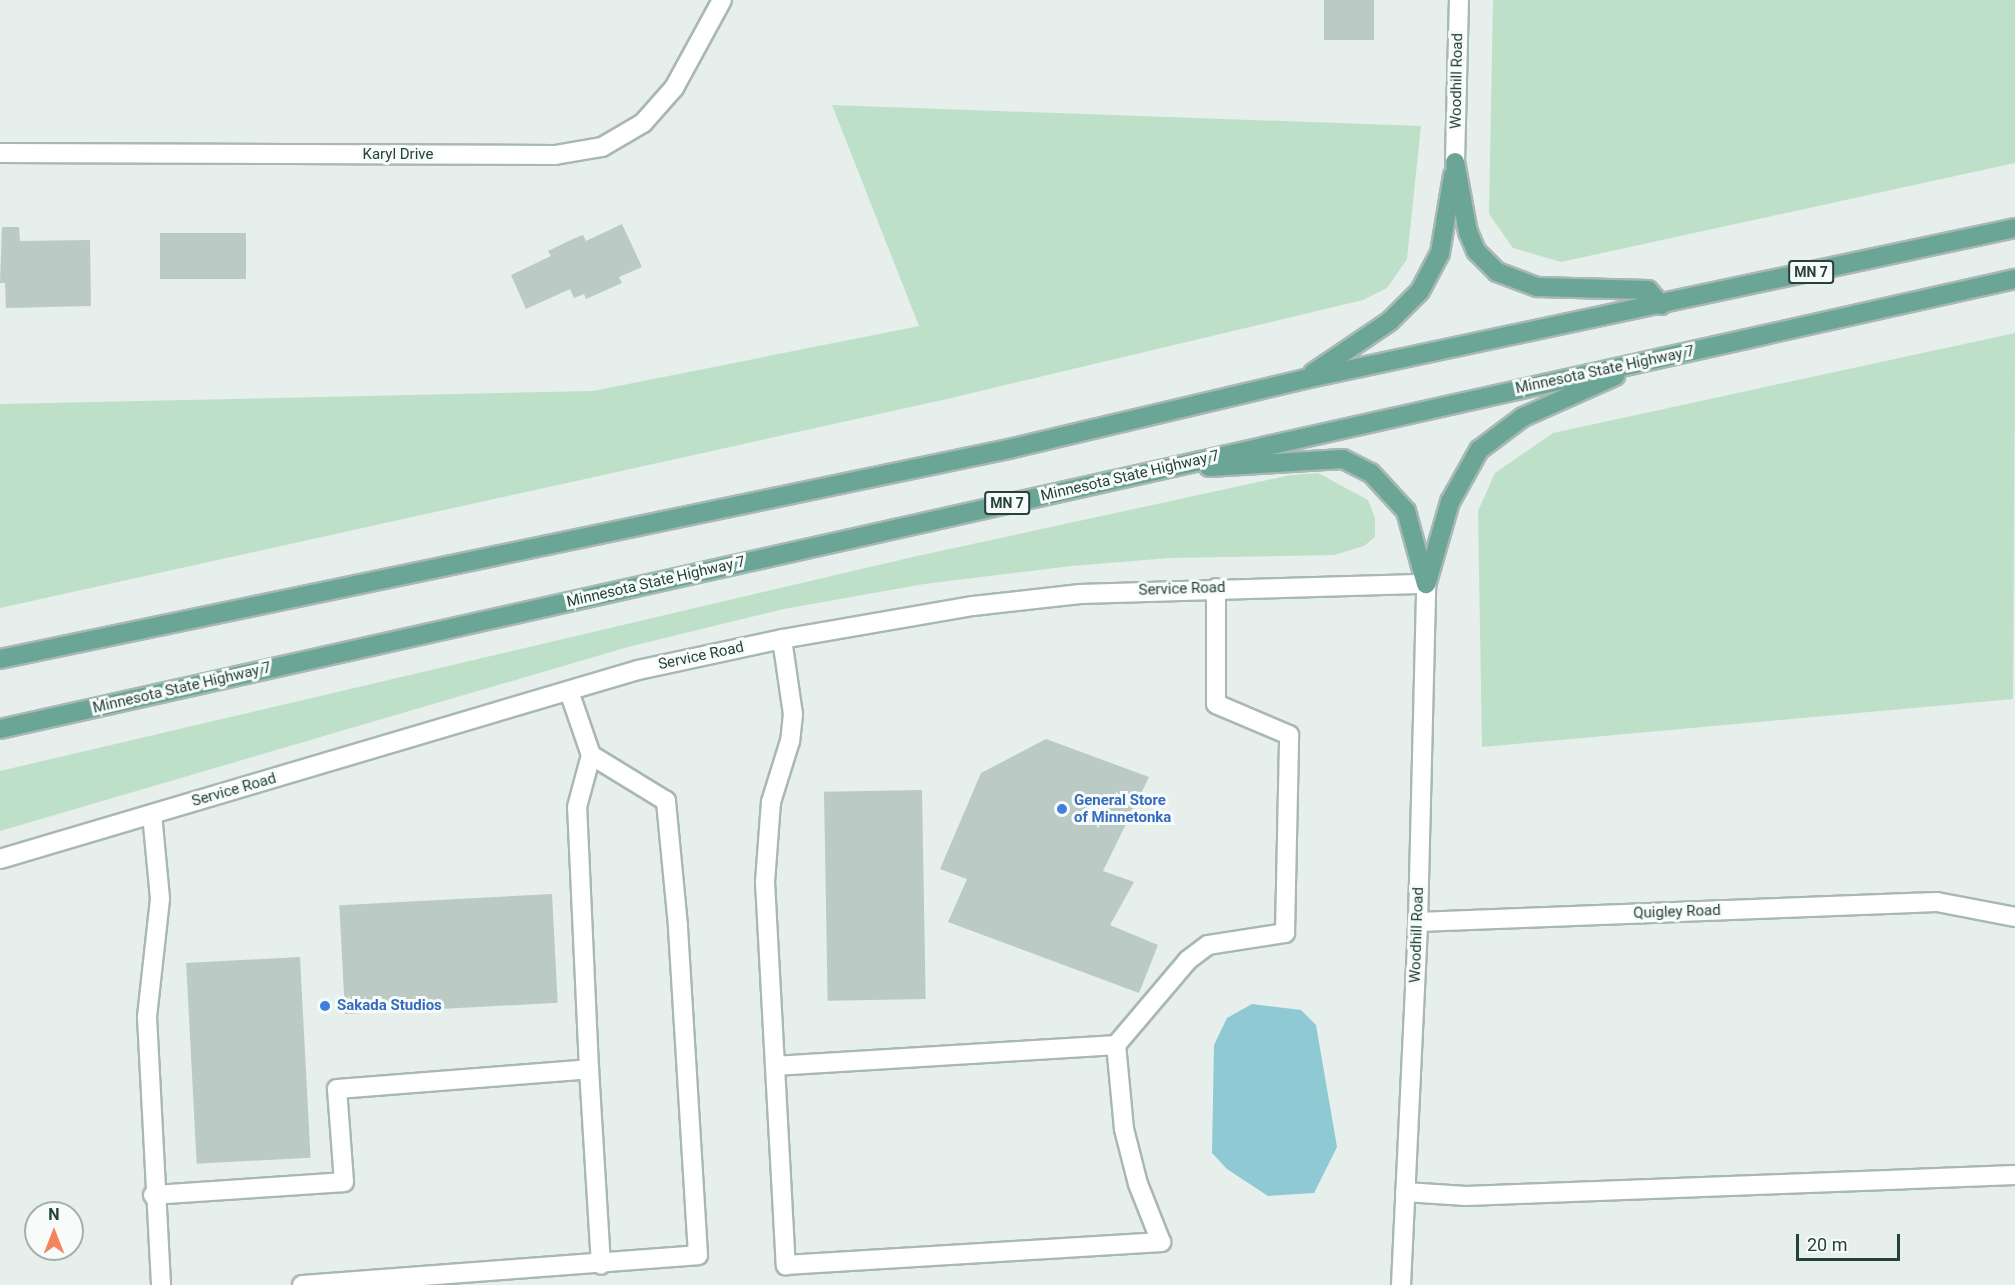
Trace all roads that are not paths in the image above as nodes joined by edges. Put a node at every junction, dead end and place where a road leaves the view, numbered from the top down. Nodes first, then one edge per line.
1 (722, 0) edge
2 (1459, 0) edge
3 (0, 153) edge
4 (1455, 162) junction
5 (2015, 228) edge
6 (2015, 279) edge
7 (1661, 305) junction
8 (1649, 360) junction
9 (1305, 379) junction
10 (1150, 471) junction
11 (1426, 584) junction
12 (1216, 588) junction
13 (782, 639) junction
14 (0, 659) edge
15 (569, 691) junction
16 (0, 729) edge
17 (591, 755) junction
18 (152, 814) junction
19 (0, 859) edge
20 (2015, 917) edge
21 (1418, 922) junction
22 (1116, 1045) junction
23 (776, 1066) junction
24 (589, 1069) junction
25 (2015, 1175) edge
26 (1405, 1192) junction
27 (153, 1195) junction
28 (601, 1265) junction
29 (161, 1285) edge
30 (302, 1285) edge
31 (1401, 1285) edge

1 - 3 street, Karyl Drive
2 - 4 street, Woodhill Road
4 - 7 main road
4 - 9 main road
5 - 7 main road, MN 7
6 - 8 main road, Minnesota State Highway 7 / MN 7
7 - 9 main road, MN 7
8 - 10 main road, Minnesota State Highway 7 / MN 7
8 - 11 main road
9 - 14 main road, MN 7
10 - 11 main road
10 - 16 main road, Minnesota State Highway 7 / MN 7
11 - 12 street, Service Road
11 - 21 street, Woodhill Road
12 - 13 street, Service Road
12 - 22 street
13 - 15 street, Service Road
13 - 23 street
15 - 17 street
15 - 18 street, Service Road
17 - 24 street
17 - 28 street
18 - 19 street, Service Road
18 - 27 street
20 - 21 street, Quigley Road
21 - 26 street, Woodhill Road
22 - 23 street
22 - 23 street
24 - 27 street
24 - 28 street
25 - 26 street
26 - 31 street, Woodhill Road
27 - 29 street
28 - 30 street

